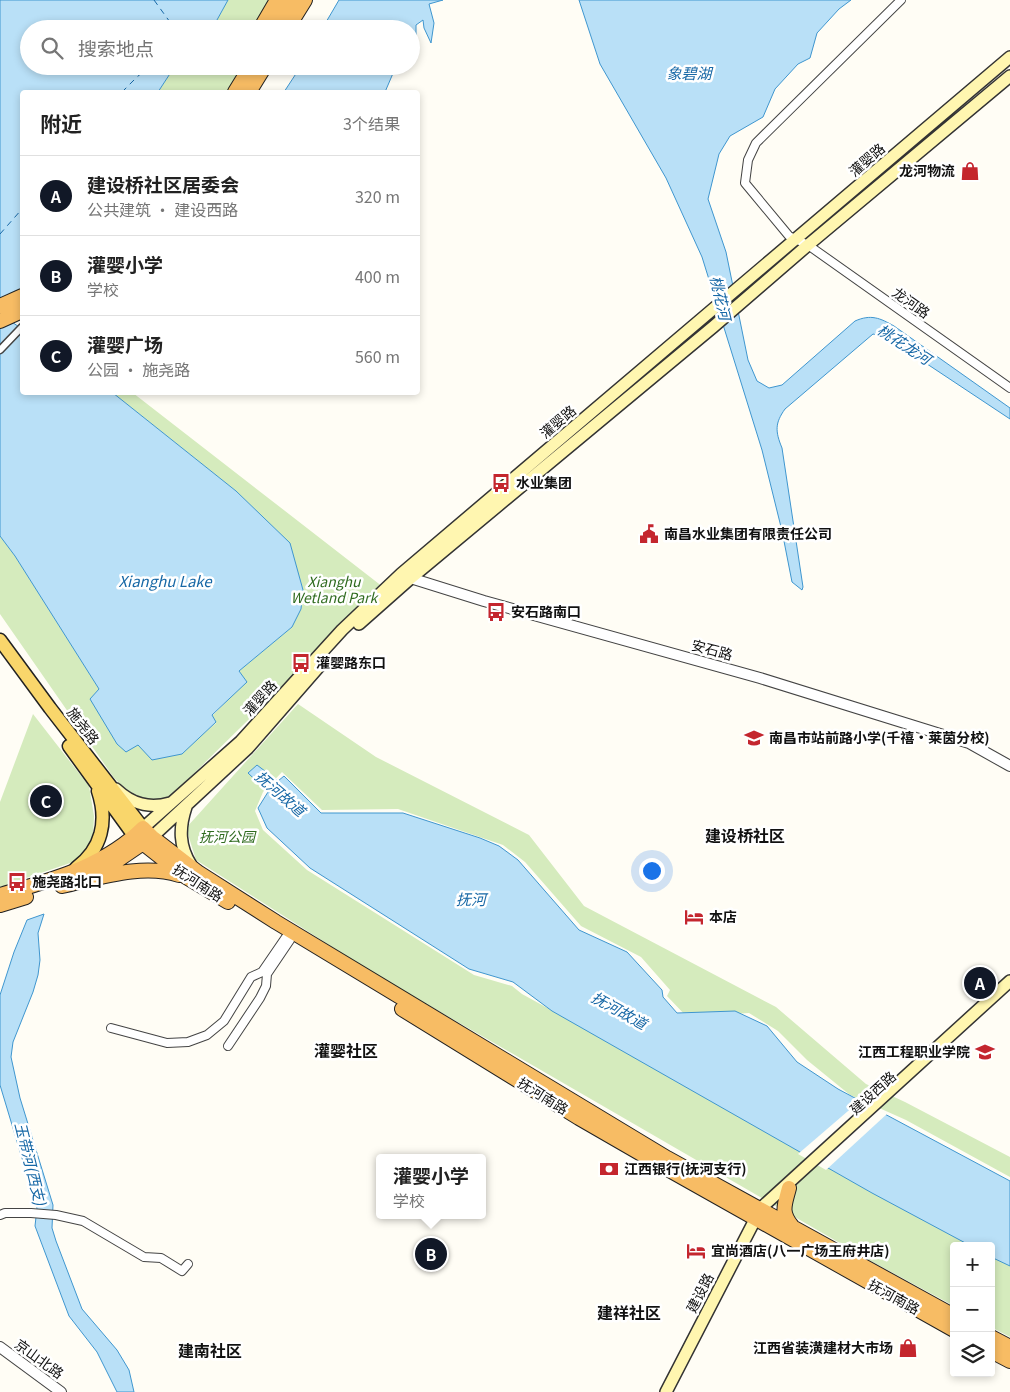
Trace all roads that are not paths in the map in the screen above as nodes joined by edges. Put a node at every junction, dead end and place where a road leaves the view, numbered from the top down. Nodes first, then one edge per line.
1 (277, 0) edge
2 (290, 0) edge
3 (304, 0) edge
4 (901, 0) edge
5 (265, 20) edge
6 (278, 20) edge
7 (293, 20) edge
8 (1010, 57) edge
9 (240, 75) edge
10 (245, 75) edge
11 (259, 75) edge
12 (1010, 76) edge
13 (235, 90) edge
14 (235, 90) edge
15 (250, 90) edge
16 (797, 239) junction
17 (808, 245) junction
18 (20, 297) edge
19 (0, 306) edge
20 (20, 312) edge
21 (0, 321) edge
22 (20, 329) edge
23 (0, 350) edge
24 (1010, 388) edge
25 (406, 576) junction
26 (0, 640) edge
27 (0, 650) edge
28 (1010, 766) edge
29 (98, 778) junction
30 (174, 802) junction
31 (186, 808) junction
32 (143, 837) junction
33 (189, 873) junction
34 (65, 880) junction
35 (0, 895) edge
36 (0, 905) edge
37 (288, 938) junction
38 (1010, 981) edge
39 (1010, 988) edge
40 (111, 1028) dead end
41 (228, 1046) dead end
42 (903, 1082) junction
43 (788, 1186) junction
44 (0, 1215) edge
45 (760, 1215) junction
46 (792, 1226) junction
47 (188, 1264) dead end
48 (950, 1314) edge
49 (950, 1328) edge
50 (995, 1339) edge
51 (0, 1347) edge
52 (1010, 1347) edge
53 (995, 1353) edge
54 (1010, 1361) edge
55 (61, 1392) edge
56 (666, 1392) edge

1 - 5 highway
2 - 6 highway
3 - 7 highway
4 - 16 street, 龙河路
8 - 16 main road, 灌婴路
9 - 13 highway
10 - 14 highway
11 - 15 highway
12 - 17 main road, 灌婴路
16 - 17 street, 龙河路
16 - 25 main road, 灌婴路
17 - 24 street, 龙河路
17 - 25 main road, 灌婴路
18 - 19 highway
20 - 21 highway
22 - 23 street
25 - 28 street, 安石路
25 - 30 main road, 灌婴路
25 - 31 main road, 灌婴路
26 - 29 main road, 施尧路
27 - 29 main road, 施尧路
29 - 30 main road
29 - 32 main road, 施尧路
29 - 34 main road
30 - 32 main road, 灌婴路
31 - 32 main road, 灌婴路
31 - 33 main road
32 - 33 highway, 抚河南路
32 - 34 highway
33 - 34 highway
33 - 37 highway, 抚河南路
33 - 45 highway, 抚河南路
34 - 35 highway
34 - 36 highway
37 - 40 street
37 - 41 street
37 - 45 highway, 抚河南路
38 - 42 main road, 建设西路
39 - 42 main road, 建设西路
42 - 43 main road, 建设西路
43 - 45 main road, 建设西路
43 - 46 highway
44 - 47 street
45 - 46 highway, 抚河南路
45 - 49 highway, 抚河南路
45 - 56 main road, 建设路
46 - 48 highway, 抚河南路
50 - 52 highway
51 - 55 street, 京山北路
53 - 54 highway

